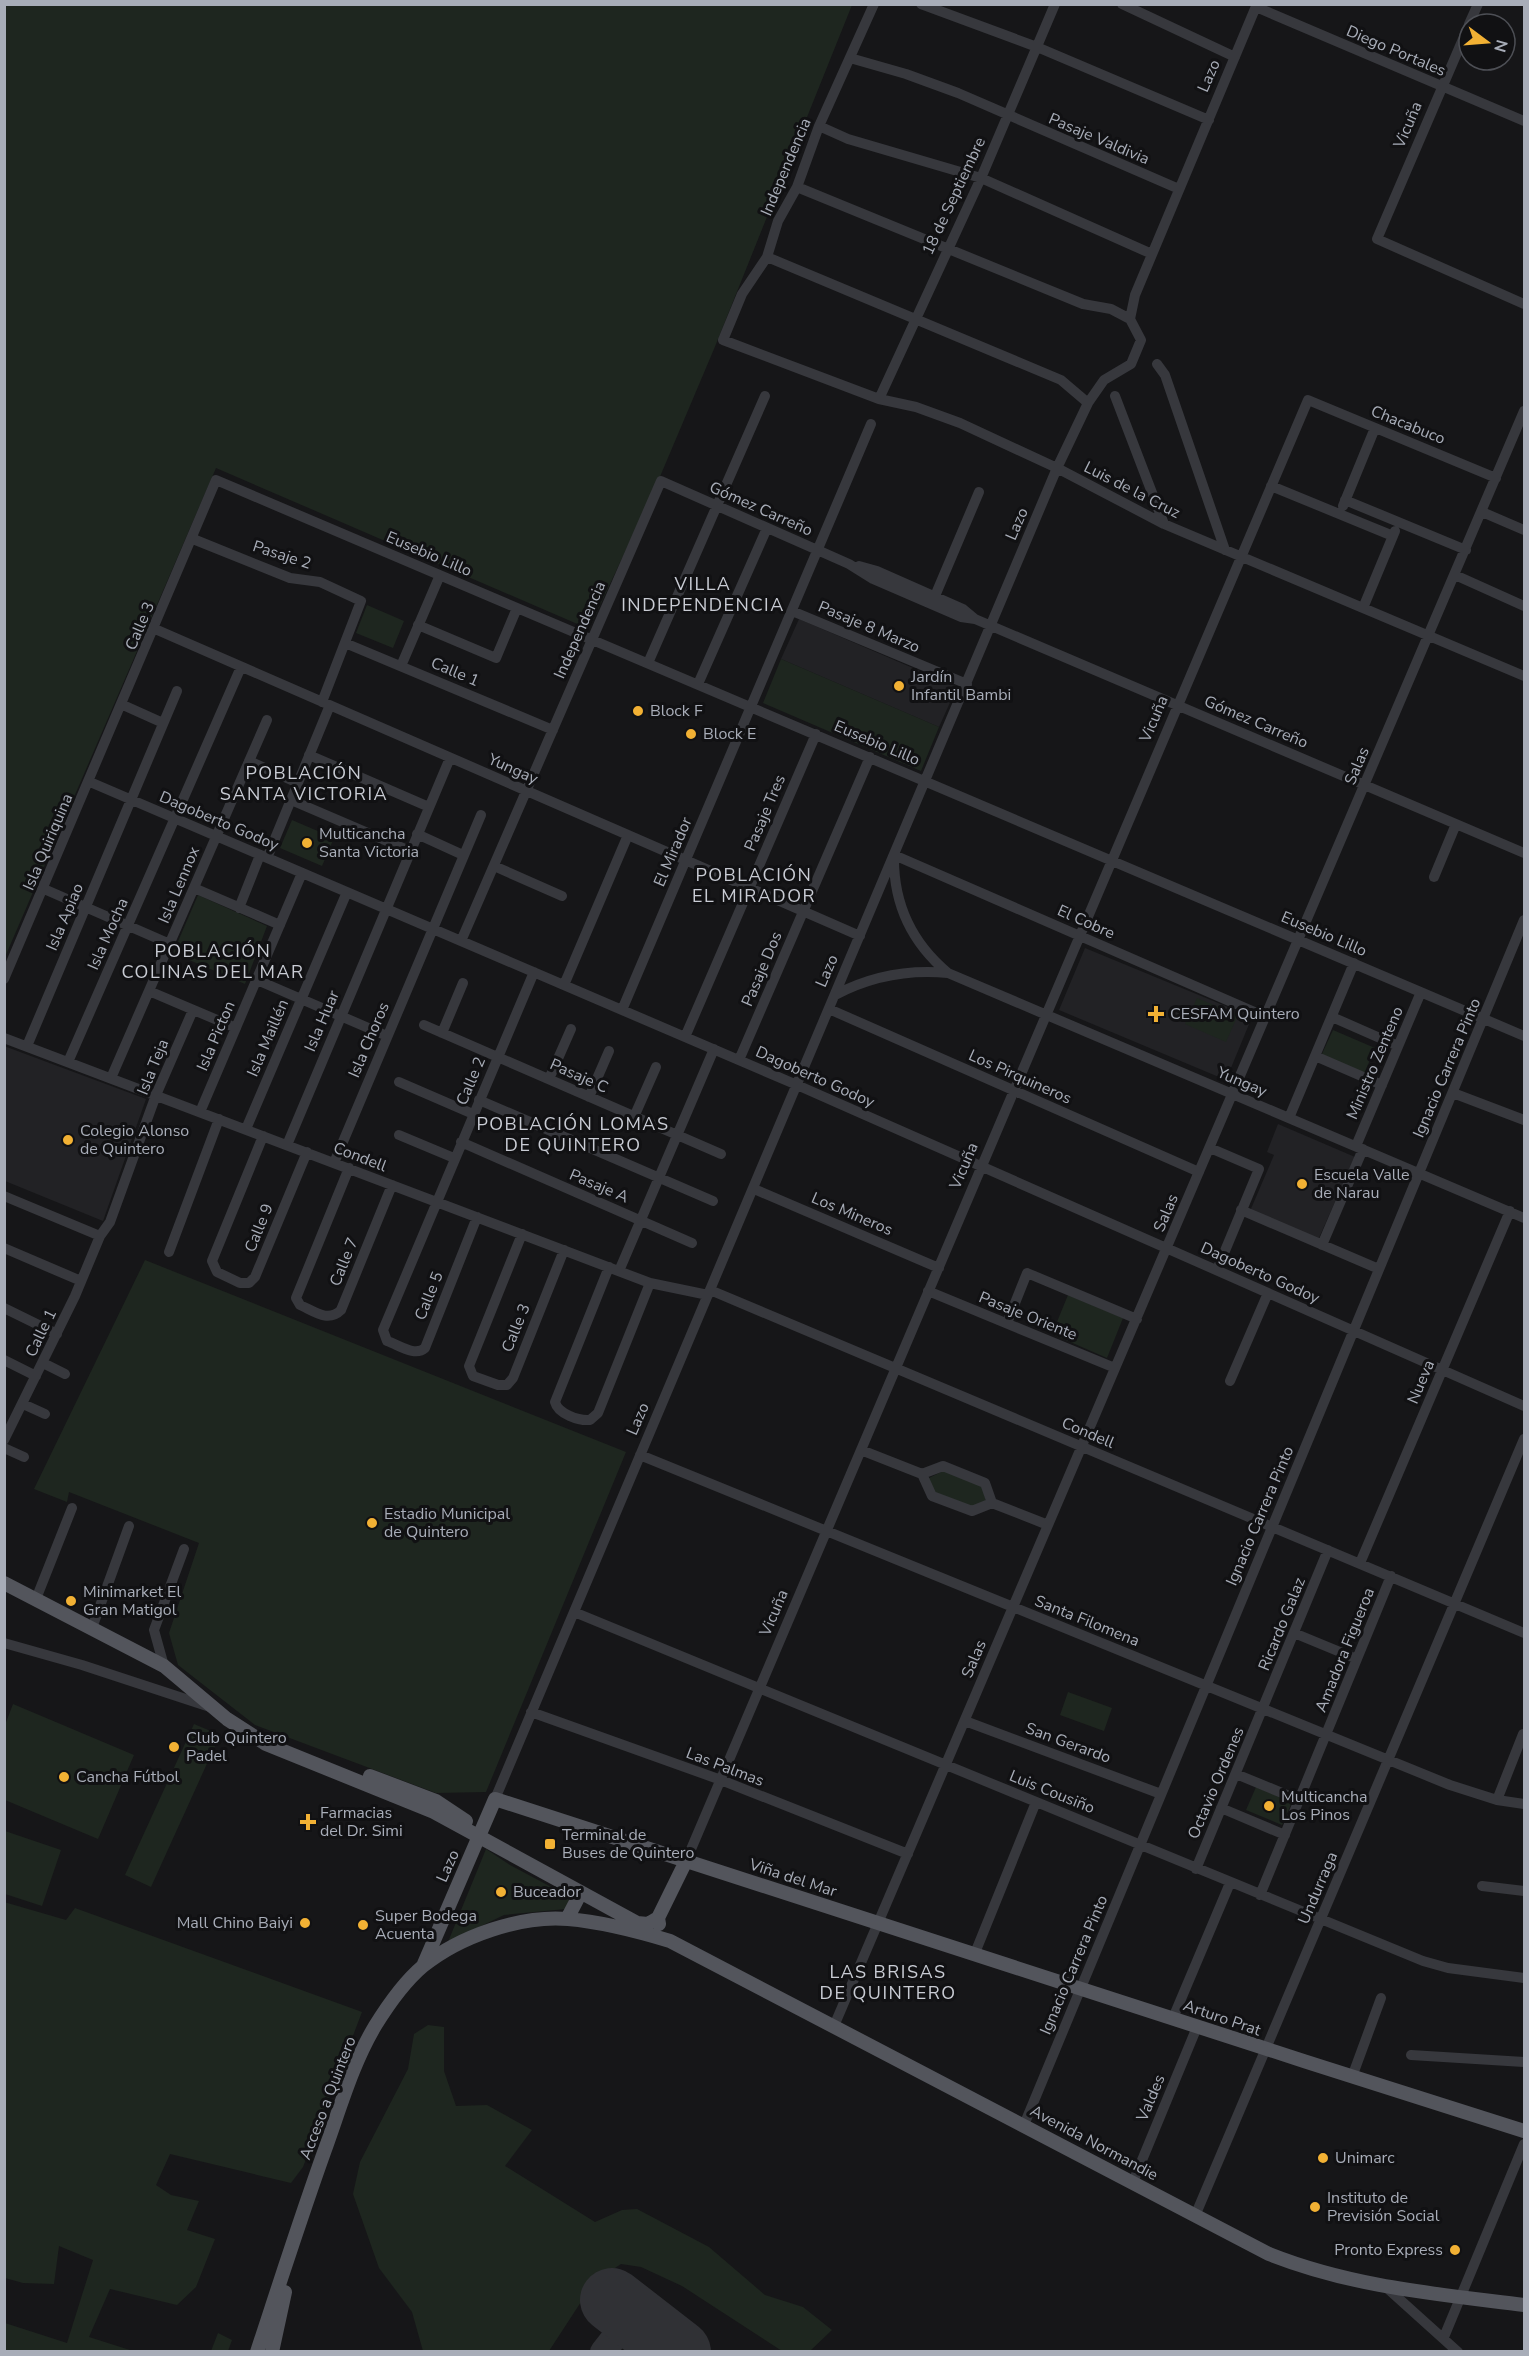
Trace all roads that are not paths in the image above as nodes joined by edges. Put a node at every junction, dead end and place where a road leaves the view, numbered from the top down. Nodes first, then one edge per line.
1 (874, 4) edge
2 (921, 4) edge
3 (1055, 4) edge
4 (1122, 4) edge
5 (1257, 6) edge
6 (1037, 47) junction
7 (1457, 52) edge
8 (1235, 57) junction
9 (850, 58) junction
10 (1442, 86) junction
11 (1007, 116) junction
12 (1209, 120) junction
13 (1524, 121) edge
14 (819, 126) junction
15 (981, 178) junction
16 (797, 187) junction
17 (1179, 189) junction
18 (946, 248) junction
19 (1152, 254) junction
20 (767, 257) junction
21 (1524, 304) edge
22 (916, 318) junction
23 (1130, 320) junction
24 (723, 340) joint
25 (1157, 364) dead end
26 (765, 396) dead end
27 (1115, 396) dead end
28 (879, 399) junction
29 (1308, 400) joint
30 (1088, 403) junction
31 (1524, 411) edge
32 (871, 424) dead end
33 (1375, 428) junction
34 (1057, 468) junction
35 (1496, 478) junction
36 (216, 480) joint
37 (662, 481) joint
38 (1271, 486) junction
39 (979, 492) dead end
40 (1346, 500) junction
41 (716, 506) junction
42 (1482, 512) junction
43 (1340, 514) junction
44 (1399, 522) junction
45 (1164, 524) junction
46 (767, 528) junction
47 (1524, 530) edge
48 (1393, 536) junction
49 (192, 539) junction
50 (818, 550) junction
51 (1225, 550) junction
52 (1466, 550) junction
53 (1240, 556) junction
54 (849, 564) junction
55 (440, 575) junction
56 (1455, 575) junction
57 (935, 596) junction
58 (1524, 606) edge
59 (517, 608) junction
60 (1363, 608) junction
61 (792, 611) junction
62 (975, 619) junction
63 (418, 625) junction
64 (991, 626) junction
65 (155, 629) junction
66 (1429, 636) junction
67 (593, 640) junction
68 (345, 643) junction
69 (648, 663) junction
70 (401, 666) junction
71 (241, 667) junction
72 (1524, 676) edge
73 (698, 684) junction
74 (967, 684) junction
75 (177, 691) dead end
76 (326, 704) junction
77 (123, 705) junction
78 (1177, 705) junction
79 (751, 707) junction
80 (267, 720) dead end
81 (163, 723) junction
82 (553, 730) junction
83 (816, 734) junction
84 (309, 756) junction
85 (870, 757) junction
86 (450, 758) junction
87 (249, 761) junction
88 (926, 780) junction
89 (90, 782) junction
90 (298, 783) junction
91 (1365, 785) junction
92 (526, 791) junction
93 (129, 799) junction
94 (291, 800) junction
95 (429, 807) junction
96 (481, 815) dead end
97 (174, 818) junction
98 (1456, 824) junction
99 (417, 834) junction
100 (628, 835) junction
101 (216, 836) junction
102 (410, 851) junction
103 (1524, 853) edge
104 (464, 855) junction
105 (894, 855) junction
106 (263, 857) junction
107 (686, 860) junction
108 (1112, 860) junction
109 (494, 866) junction
110 (302, 873) junction
111 (1434, 877) dead end
112 (194, 888) junction
113 (749, 888) junction
114 (44, 889) junction
115 (347, 892) junction
116 (562, 896) dead end
117 (85, 907) junction
118 (239, 908) junction
119 (385, 909) junction
120 (803, 911) junction
121 (1524, 920) edge
122 (280, 925) junction
123 (128, 926) junction
124 (432, 928) junction
125 (1080, 935) junction
126 (860, 936) junction
127 (1299, 940) junction
128 (461, 941) junction
129 (170, 944) junction
130 (1354, 963) junction
131 (534, 972) junction
132 (948, 973) junction
133 (4, 979) edge
134 (257, 980) junction
135 (463, 983) dead end
136 (564, 985) junction
137 (149, 991) junction
138 (1421, 992) junction
139 (835, 995) junction
140 (301, 999) junction
141 (829, 1009) junction
142 (193, 1010) junction
143 (622, 1010) junction
144 (1046, 1015) junction
145 (341, 1016) junction
146 (1266, 1017) junction
147 (1332, 1017) junction
148 (1484, 1019) junction
149 (424, 1025) dead end
150 (236, 1028) junction
151 (571, 1029) dead end
152 (442, 1033) junction
153 (387, 1036) junction
154 (1524, 1036) edge
155 (685, 1037) junction
156 (4, 1038) edge
157 (27, 1046) junction
158 (1398, 1046) junction
159 (714, 1049) junction
160 (609, 1052) dead end
161 (1315, 1056) junction
162 (498, 1057) junction
163 (739, 1060) junction
164 (68, 1062) junction
165 (656, 1067) dead end
166 (111, 1078) junction
167 (549, 1079) junction
168 (399, 1082) dead end
169 (797, 1085) junction
170 (1382, 1085) junction
171 (1013, 1091) junction
172 (1452, 1093) junction
173 (1233, 1094) junction
174 (156, 1095) junction
175 (589, 1097) junction
176 (479, 1100) junction
177 (200, 1112) junction
178 (473, 1114) junction
179 (634, 1117) junction
180 (1289, 1118) junction
181 (219, 1119) junction
182 (1524, 1120) edge
183 (246, 1129) junction
184 (399, 1135) dead end
185 (263, 1136) junction
186 (677, 1136) junction
187 (461, 1143) junction
188 (287, 1145) junction
189 (1210, 1148) junction
190 (1359, 1148) junction
191 (307, 1152) junction
192 (721, 1154) dead end
193 (454, 1158) junction
194 (334, 1162) junction
195 (981, 1166) junction
196 (349, 1168) junction
197 (1199, 1173) junction
198 (1419, 1173) junction
199 (659, 1178) junction
200 (392, 1185) junction
201 (754, 1189) junction
202 (4, 1196) edge
203 (436, 1201) junction
204 (712, 1201) dead end
205 (1241, 1210) junction
206 (1510, 1211) junction
207 (477, 1217) junction
208 (1524, 1218) edge
209 (641, 1220) junction
210 (522, 1234) junction
211 (100, 1236) junction
212 (692, 1243) dead end
213 (1322, 1245) junction
214 (4, 1248) edge
215 (1167, 1248) junction
216 (564, 1250) junction
217 (169, 1252) dead end
218 (939, 1268) junction
219 (614, 1269) junction
220 (1379, 1269) junction
221 (1216, 1270) junction
222 (81, 1281) junction
223 (650, 1283) junction
224 (928, 1291) junction
225 (709, 1293) junction
226 (1268, 1293) junction
227 (4, 1308) edge
228 (1137, 1318) junction
229 (1007, 1323) junction
230 (1354, 1331) junction
231 (57, 1334) junction
232 (387, 1341) joint
233 (4, 1360) edge
234 (43, 1363) junction
235 (896, 1368) junction
236 (1115, 1368) junction
237 (1443, 1370) junction
238 (65, 1374) dead end
239 (36, 1376) junction
240 (1230, 1381) dead end
241 (23, 1404) junction
242 (1524, 1406) edge
243 (4, 1411) edge
244 (45, 1414) dead end
245 (16, 1417) junction
246 (1524, 1439) edge
247 (4, 1440) edge
248 (1082, 1446) junction
249 (4, 1448) edge
250 (861, 1450) junction
251 (640, 1455) junction
252 (24, 1457) dead end
253 (922, 1474) junction
254 (992, 1503) junction
255 (72, 1508) dead end
256 (1048, 1525) junction
257 (129, 1526) dead end
258 (1272, 1526) junction
259 (827, 1531) junction
260 (184, 1549) dead end
261 (1328, 1550) junction
262 (1360, 1563) junction
263 (1391, 1576) junction
264 (4, 1582) edge
265 (36, 1599) junction
266 (1455, 1603) junction
267 (1013, 1607) junction
268 (574, 1612) junction
269 (92, 1628) junction
270 (1294, 1633) junction
271 (1524, 1633) edge
272 (4, 1643) edge
273 (1357, 1659) junction
274 (164, 1666) junction
275 (1206, 1686) junction
276 (760, 1688) junction
277 (214, 1709) junction
278 (1263, 1709) junction
279 (531, 1712) junction
280 (965, 1721) junction
281 (1523, 1734) edge
282 (1326, 1735) junction
283 (279, 1751) junction
284 (1388, 1760) junction
285 (946, 1765) junction
286 (1236, 1774) junction
287 (721, 1780) junction
288 (1161, 1794) junction
289 (495, 1799) junction
290 (1299, 1800) junction
291 (1497, 1800) junction
292 (436, 1801) junction
293 (1036, 1802) junction
294 (415, 1803) junction
295 (1524, 1804) edge
296 (1221, 1808) junction
297 (480, 1835) junction
298 (1285, 1835) junction
299 (1140, 1845) junction
300 (908, 1854) junction
301 (686, 1861) junction
302 (1196, 1869) junction
303 (1230, 1883) junction
304 (1482, 1886) dead end
305 (1524, 1891) edge
306 (580, 1894) junction
307 (1260, 1895) junction
308 (658, 1918) junction
309 (567, 1919) junction
310 (1321, 1920) junction
311 (878, 1922) junction
312 (670, 1941) junction
313 (975, 1953) junction
314 (423, 1966) junction
315 (1524, 1978) edge
316 (1081, 1987) junction
317 (1382, 1998) dead end
318 (1173, 2018) junction
319 (834, 2026) junction
320 (1197, 2027) junction
321 (1266, 2050) junction
322 (1411, 2055) dead end
323 (1524, 2062) edge
324 (1352, 2077) junction
325 (1024, 2124) junction
326 (1524, 2131) edge
327 (1523, 2152) edge
328 (1133, 2182) junction
329 (309, 2195) junction
330 (1195, 2216) junction
331 (1387, 2288) junction
332 (1460, 2297) junction
333 (1524, 2305) edge
334 (1444, 2337) junction
335 (257, 2352) edge
336 (272, 2352) edge
337 (1458, 2352) edge

1 - 9 street, Independencia
2 - 6 street
3 - 6 street, 18 de Septiembre
4 - 8 street
5 - 8 street, Lazo
5 - 10 street, Diego Portales
6 - 11 street, 18 de Septiembre
6 - 12 street
7 - 10 street, Vicuña
8 - 12 street, Lazo
9 - 11 street, Pasaje Valdivia
9 - 14 street, Independencia
10 - 13 street, Diego Portales
10 - 21 street, Vicuña
11 - 15 street, 18 de Septiembre
11 - 17 street, Pasaje Valdivia
12 - 17 street, Lazo
14 - 15 street
14 - 16 street, Independencia
15 - 18 street, 18 de Septiembre
15 - 19 street
16 - 18 street
16 - 20 street, Independencia
17 - 19 street, Lazo
18 - 22 street, 18 de Septiembre
18 - 23 street
19 - 23 street, Lazo
20 - 22 street
20 - 24 street, Independencia
22 - 28 street, 18 de Septiembre
22 - 30 street
23 - 30 street, Lazo
24 - 28 street, Luis de la Cruz
25 - 51 street
26 - 41 street
27 - 45 street
28 - 34 street, Luis de la Cruz
29 - 33 street, Chacabuco
29 - 38 street, Vicuña
30 - 34 street, Lazo
31 - 35 street, Salas
32 - 50 street
33 - 35 street, Chacabuco
33 - 40 street
34 - 45 street, Luis de la Cruz
34 - 64 street, Lazo
35 - 42 street, Salas
36 - 49 street, Calle 3
36 - 55 street, Eusebio Lillo
37 - 41 street, Gómez Carreño
37 - 67 street, Independencia
38 - 43 street
38 - 53 street, Vicuña
39 - 57 street
40 - 43 street
40 - 44 street
41 - 46 street, Gómez Carreño
41 - 69 street
42 - 47 street
42 - 52 street, Salas
43 - 48 street
44 - 48 street
44 - 52 street
45 - 51 street, Luis de la Cruz
46 - 50 street, Gómez Carreño
46 - 73 street
48 - 60 street
49 - 65 street, Calle 3
49 - 68 street, Pasaje 2
50 - 54 street, Gómez Carreño
50 - 61 street
51 - 53 street, Luis de la Cruz
52 - 56 street, Salas
53 - 60 street, Luis de la Cruz
53 - 78 street, Vicuña
54 - 57 street, Gómez Carreño
54 - 62 street, Gómez Carreño
55 - 59 street, Eusebio Lillo
55 - 63 street
56 - 58 street
56 - 66 street, Salas
57 - 62 street, Gómez Carreño
59 - 63 street
59 - 67 street, Eusebio Lillo
60 - 66 street, Luis de la Cruz
61 - 74 street, Pasaje 8 Marzo
61 - 79 street
62 - 64 street, Gómez Carreño
63 - 70 street
64 - 74 street, Lazo
64 - 78 street, Gómez Carreño
65 - 71 street, Yungay
65 - 77 street, Calle 3
66 - 72 street, Luis de la Cruz
66 - 91 street, Salas
67 - 69 street, Eusebio Lillo
67 - 82 street, Independencia
68 - 70 street, Calle 1
68 - 76 street
69 - 73 street, Eusebio Lillo
70 - 82 street, Calle 1
71 - 76 street, Yungay
71 - 97 street, Isla Mocha
73 - 79 street, Eusebio Lillo
74 - 88 street, Lazo
75 - 81 street, Isla Apiao
76 - 84 street
76 - 86 street, Yungay
77 - 81 street
77 - 89 street, Calle 3
78 - 91 street, Gómez Carreño
78 - 108 street, Vicuña
79 - 83 street, Eusebio Lillo
79 - 107 street, El Mirador
80 - 87 street, Isla Lennox
81 - 93 street, Isla Apiao
82 - 92 street, Independencia
83 - 85 street, Eusebio Lillo
83 - 113 street, Pasaje Tres
84 - 90 street
84 - 95 street
85 - 88 street, Eusebio Lillo
85 - 120 street, Pasaje Dos
86 - 92 street, Yungay
86 - 95 street
87 - 90 street
87 - 101 street, Isla Lennox
88 - 105 street, Lazo
88 - 108 street, Eusebio Lillo
89 - 93 street, Dagoberto Godoy
89 - 114 street, Isla Quiriquina
90 - 94 street
91 - 98 street, Gómez Carreño
91 - 127 street, Salas
92 - 100 street, Yungay
92 - 109 street, Independencia
93 - 97 street, Dagoberto Godoy
93 - 117 street, Isla Apiao
94 - 102 street
94 - 106 street
95 - 99 street
96 - 104 street, Isla Choros
97 - 101 street, Dagoberto Godoy
97 - 123 street, Isla Mocha
98 - 103 street, Gómez Carreño
98 - 111 street
99 - 102 street
99 - 104 street
100 - 107 street, Yungay
100 - 136 street
101 - 106 street, Dagoberto Godoy
101 - 112 street, Isla Lennox
102 - 119 street
104 - 124 street, Isla Choros
105 - 125 street, El Cobre
105 - 126 street, Lazo
105 - 132 street, Yungay
106 - 110 street, Dagoberto Godoy
106 - 118 street
107 - 113 street, Yungay
107 - 143 street, El Mirador
108 - 125 street, Vicuña
108 - 127 street, Eusebio Lillo
109 - 116 street
109 - 128 street, Independencia
110 - 115 street, Dagoberto Godoy
110 - 122 street, Isla Picton
112 - 118 street
112 - 129 street, Isla Lennox
113 - 120 street, Yungay
113 - 155 street, Pasaje Tres
114 - 117 street
114 - 133 street, Isla Quiriquina
115 - 119 street, Dagoberto Godoy
115 - 140 street, Isla Maillén
117 - 123 street
117 - 157 street, Isla Apiao
118 - 122 street
119 - 124 street, Dagoberto Godoy
119 - 145 street, Isla Huar
120 - 126 street, Yungay
120 - 163 street, Pasaje Dos
121 - 148 street, Ignacio Carrera Pinto
122 - 134 street, Isla Picton
123 - 129 street
123 - 164 street, Isla Mocha
124 - 128 street, Dagoberto Godoy
124 - 153 street, Isla Choros
125 - 144 street, Vicuña
125 - 146 street, El Cobre
126 - 139 street, Lazo
127 - 130 street, Eusebio Lillo
127 - 146 street, Salas
128 - 131 street, Dagoberto Godoy
129 - 137 street, Isla Lennox
130 - 138 street, Eusebio Lillo
130 - 147 street
131 - 136 street, Dagoberto Godoy
131 - 162 street, Calle 2
132 - 139 street, Yungay
132 - 144 street, Yungay
134 - 140 street
134 - 150 street, Isla Picton
135 - 152 street
136 - 143 street, Dagoberto Godoy
137 - 142 street
137 - 166 street, Isla Lennox
138 - 148 street, Eusebio Lillo
138 - 158 street, Ministro Zenteno
139 - 141 street, Lazo
140 - 145 street
140 - 183 street, Isla Maillén
141 - 169 street, Lazo
141 - 171 street, Los Pirquineros
142 - 150 street
142 - 174 street, Isla Teja
143 - 155 street, Dagoberto Godoy
144 - 171 street, Vicuña
144 - 173 street, Yungay
145 - 153 street
145 - 188 street, Isla Huar
146 - 173 street, Salas
147 - 158 street
147 - 161 street
148 - 154 street, Eusebio Lillo
148 - 172 street, Ignacio Carrera Pinto
149 - 152 street, Pasaje C
150 - 177 street, Isla Picton
151 - 167 street
152 - 162 street, Pasaje C
153 - 194 street, Isla Choros
155 - 159 street, Dagoberto Godoy
156 - 157 street, Condell
157 - 164 street, Condell
158 - 170 street, Ministro Zenteno
159 - 163 street, Dagoberto Godoy
159 - 186 street
160 - 175 street
161 - 170 street
161 - 180 street
162 - 167 street, Pasaje C
162 - 176 street, Calle 2
163 - 169 street, Dagoberto Godoy
164 - 166 street, Condell
165 - 179 street
166 - 174 street, Condell
167 - 175 street, Pasaje C
168 - 178 street
169 - 195 street, Dagoberto Godoy
169 - 201 street, Lazo
170 - 190 street, Ministro Zenteno
171 - 195 street, Vicuña
171 - 197 street, Los Pirquineros
172 - 182 street
172 - 198 street, Ignacio Carrera Pinto
173 - 180 street, Yungay
173 - 189 street, Salas
174 - 177 street, Condell
174 - 211 street, Isla Teja
175 - 179 street, Pasaje C
176 - 178 street, Calle 2
176 - 199 street
177 - 181 street, Condell
178 - 187 street, Calle 2
179 - 186 street, Pasaje C
180 - 190 street, Yungay
181 - 183 street, Condell
181 - 217 street
183 - 185 street, Condell
184 - 193 street
185 - 188 street, Condell
185 - 191 street, Calle 9
186 - 192 street, Pasaje C
186 - 199 street
187 - 193 street, Calle 2
187 - 209 street, Pasaje A
188 - 191 street, Condell
189 - 197 street, Salas
189 - 205 street
190 - 198 street, Yungay
190 - 213 street, Ministro Zenteno
191 - 194 street, Condell
193 - 203 street, Calle 2
194 - 196 street, Condell
195 - 215 street, Dagoberto Godoy
195 - 218 street, Vicuña
196 - 200 street, Condell
196 - 200 street, Calle 7
197 - 215 street, Salas
198 - 206 street, Yungay
198 - 220 street, Ignacio Carrera Pinto
199 - 204 street
199 - 209 street
200 - 203 street, Condell
201 - 218 street, Los Mineros
201 - 225 street, Lazo
202 - 211 street
203 - 207 street, Condell
203 - 232 street, Calle 2
205 - 213 street
205 - 221 street
206 - 208 street, Yungay
206 - 237 street, Nueva
207 - 210 street, Condell
207 - 232 street, Calle 5
209 - 212 street, Pasaje A
209 - 219 street
210 - 216 street, Condell
210 - 216 street, Calle 3
211 - 222 street, Calle 1
213 - 220 street
214 - 222 street
215 - 221 street, Dagoberto Godoy
215 - 228 street, Salas
216 - 219 street, Condell
218 - 224 street, Vicuña
219 - 223 street, Condell
219 - 223 street
220 - 230 street, Ignacio Carrera Pinto
221 - 226 street, Dagoberto Godoy
222 - 231 street, Calle 1
223 - 225 street, Condell
224 - 229 street, Pasaje Oriente
224 - 235 street, Vicuña
225 - 235 street, Condell
225 - 251 street, Lazo
226 - 230 street, Dagoberto Godoy
226 - 240 street
227 - 231 street
228 - 229 street
228 - 236 street, Salas
229 - 236 street, Pasaje Oriente
230 - 237 street, Dagoberto Godoy
230 - 258 street, Ignacio Carrera Pinto
231 - 234 street, Calle 1
233 - 239 street
234 - 238 street
234 - 239 street, Calle 1
235 - 248 street, Condell
235 - 250 street, Vicuña
236 - 248 street, Salas
237 - 242 street, Dagoberto Godoy
237 - 262 street, Nueva
239 - 241 street, Calle 1
241 - 244 street
241 - 245 street, Calle 1
243 - 245 street
245 - 247 street, Calle 1
246 - 266 street, Undurraga
248 - 256 street, Salas
248 - 258 street, Condell
249 - 252 street
250 - 253 street
250 - 259 street, Vicuña
251 - 259 street, Santa Filomena
251 - 268 street, Lazo
253 - 254 street
253 - 254 street
254 - 256 street
255 - 265 street
256 - 267 street, Salas
257 - 269 street
258 - 261 street, Condell
258 - 275 street, Ignacio Carrera Pinto
259 - 267 street, Santa Filomena
259 - 276 street, Vicuña
260 - 274 street
261 - 262 street, Condell
261 - 270 street, Ricardo Galaz
262 - 263 street, Condell
263 - 266 street, Condell
263 - 273 street, Amadora Figueroa
264 - 265 main road
265 - 269 main road
266 - 271 street, Condell
266 - 284 street, Undurraga
267 - 275 street, Santa Filomena
267 - 280 street, Salas
268 - 276 street, Luis Cousiño
268 - 279 street, Lazo
269 - 274 main road
270 - 273 street
270 - 278 street, Ricardo Galaz
272 - 277 street
273 - 282 street, Amadora Figueroa
274 - 277 main road
275 - 278 street, Santa Filomena
275 - 288 street, Ignacio Carrera Pinto
276 - 285 street, Luis Cousiño
276 - 287 street, Vicuña
277 - 283 main road
278 - 282 street, Santa Filomena
278 - 286 street, Octavio Ordenes
279 - 287 street, Las Palmas
279 - 289 street, Lazo
280 - 285 street, Salas
280 - 288 street, San Gerardo
281 - 291 street
282 - 284 street, Santa Filomena
282 - 290 street, Amadora Figueroa
283 - 292 main road
283 - 294 main road
284 - 291 street, Santa Filomena
284 - 310 street, Undurraga
285 - 293 street, Luis Cousiño
285 - 300 street, Salas
286 - 290 street
286 - 296 street, Octavio Ordenes
287 - 300 street, Las Palmas
287 - 301 street, Vicuña
288 - 299 street, Ignacio Carrera Pinto
289 - 297 main road, Lazo
289 - 301 main road, Viña del Mar
290 - 298 street, Amadora Figueroa
291 - 295 street, Santa Filomena
292 - 294 main road
292 - 297 main road
293 - 299 street, Luis Cousiño
293 - 313 street
294 - 297 main road
296 - 298 street
296 - 302 street, Octavio Ordenes
297 - 306 main road
297 - 314 main road, Lazo
298 - 307 street, Amadora Figueroa
299 - 302 street, Luis Cousiño
299 - 316 street, Ignacio Carrera Pinto
300 - 311 street, Salas
301 - 308 main road, Vicuña
301 - 311 main road, Viña del Mar
302 - 303 street, Luis Cousiño
303 - 307 street, Luis Cousiño
303 - 318 street
304 - 305 street
306 - 308 main road
306 - 309 main road
307 - 310 street, Luis Cousiño
308 - 312 main road
309 - 312 main road, Acceso a Quintero
309 - 314 main road, Acceso a Quintero
310 - 315 street, Luis Cousiño
310 - 321 street, Undurraga
311 - 313 main road, Viña del Mar
311 - 319 street, Salas
312 - 319 main road, Avenida Normandie
313 - 316 main road, Viña del Mar
314 - 329 main road, Acceso a Quintero
316 - 318 main road, Arturo Prat
316 - 325 street, Ignacio Carrera Pinto
317 - 324 street
318 - 320 main road, Arturo Prat
319 - 325 main road, Avenida Normandie
320 - 321 main road, Arturo Prat
320 - 328 street, Valdes
321 - 324 main road, Arturo Prat
321 - 330 street, Undurraga
322 - 323 street
324 - 326 main road, Arturo Prat
325 - 328 main road, Avenida Normandie
327 - 332 street
328 - 330 main road, Avenida Normandie
329 - 335 main road, Acceso a Quintero
329 - 336 main road, Acceso a Quintero
330 - 331 main road, Avenida Normandie
331 - 332 main road, Avenida Normandie
331 - 334 street
332 - 333 main road, Avenida Normandie
332 - 334 street
334 - 337 street

